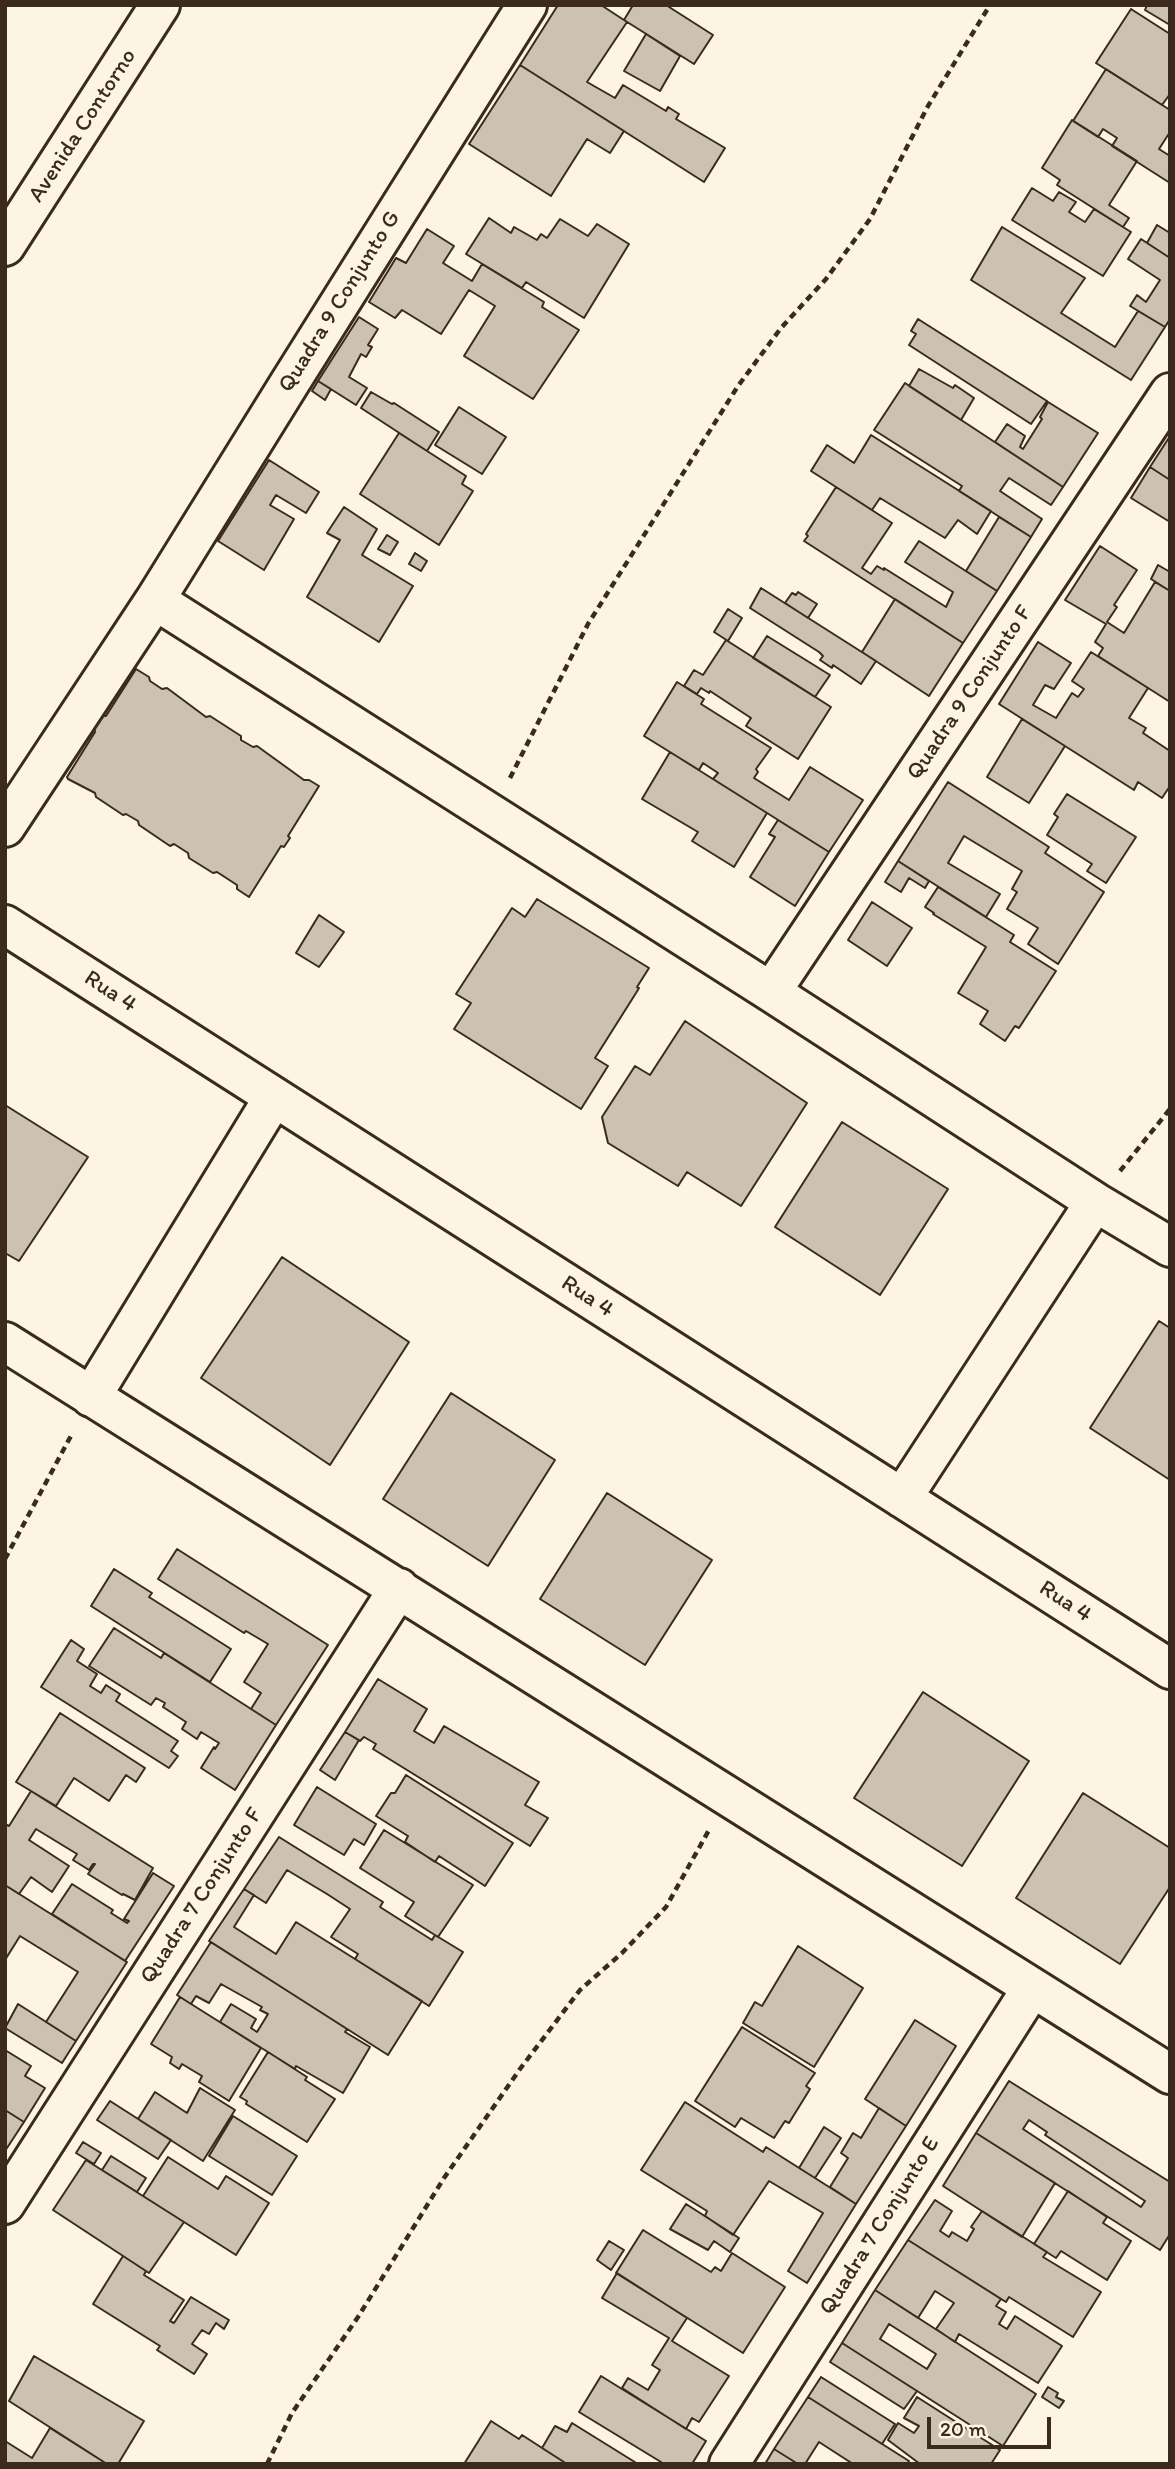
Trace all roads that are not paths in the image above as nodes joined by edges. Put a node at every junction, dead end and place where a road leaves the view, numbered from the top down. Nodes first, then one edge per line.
1 (160, 5) edge
2 (527, 5) edge
3 (5, 246) edge
4 (1170, 393) edge
5 (155, 600) junction
6 (5, 827) edge
7 (5, 925) edge
8 (771, 992) junction
9 (274, 1097) junction
10 (1095, 1202) junction
11 (1170, 1247) edge
12 (5, 1342) edge
13 (91, 1397) junction
14 (902, 1498) junction
15 (399, 1588) junction
16 (1170, 1669) edge
17 (1032, 1988) junction
18 (1170, 2074) edge
19 (5, 2204) edge
20 (729, 2464) edge

1 - 3 street, Avenida Contorno
2 - 5 street, Quadra 9 Conjunto G
4 - 8 street, Quadra 9 Conjunto F
5 - 6 street, Quadra 9 Conjunto G
5 - 8 street
7 - 9 street, Rua 4
8 - 10 street
9 - 13 street
9 - 14 street, Rua 4
10 - 11 street
10 - 14 street
12 - 13 street
13 - 15 street
14 - 16 street, Rua 4
15 - 17 street
15 - 19 street, Quadra 7 Conjunto F
17 - 18 street
17 - 20 street, Quadra 7 Conjunto E

